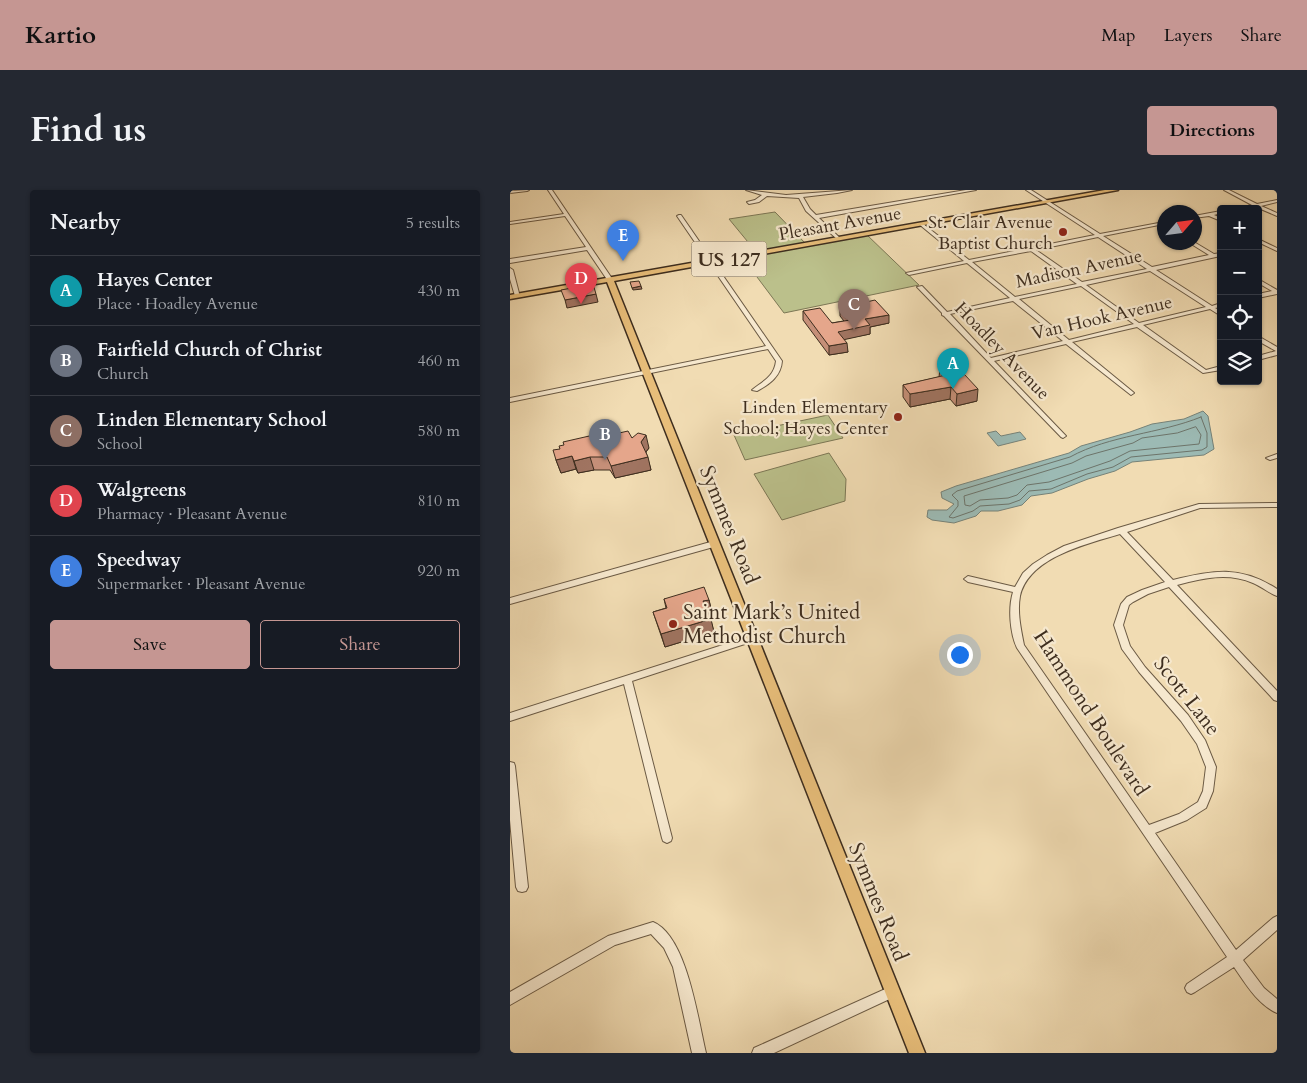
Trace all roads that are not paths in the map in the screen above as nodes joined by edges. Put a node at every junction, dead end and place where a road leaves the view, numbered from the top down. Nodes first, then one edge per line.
1 (527, 190) edge
2 (560, 190) edge
3 (748, 190) edge
4 (850, 190) edge
5 (974, 190) edge
6 (1028, 190) edge
7 (1115, 190) edge
8 (1226, 190) edge
9 (550, 191) edge
10 (510, 192) edge
11 (765, 195) junction
12 (801, 197) junction
13 (1277, 201) edge
14 (1046, 202) junction
15 (748, 203) dead end
16 (1256, 205) joint
17 (1262, 208) edge
18 (1217, 213) edge
19 (1209, 214) junction
20 (566, 215) junction
21 (1202, 215) edge
22 (1277, 215) edge
23 (679, 216) dead end
24 (815, 217) junction
25 (1217, 218) edge
26 (510, 223) edge
27 (922, 224) junction
28 (1157, 224) edge
29 (1098, 236) junction
30 (838, 239) junction
31 (1262, 242) edge
32 (1277, 242) edge
33 (1267, 244) junction
34 (1262, 245) edge
35 (589, 248) junction
36 (1032, 249) junction
37 (1202, 249) edge
38 (1277, 250) edge
39 (1217, 255) edge
40 (1214, 256) junction
41 (1217, 258) edge
42 (510, 261) edge
43 (968, 261) junction
44 (710, 262) junction
45 (1151, 269) junction
46 (510, 270) edge
47 (910, 273) joint
48 (610, 280) junction
49 (916, 280) dead end
50 (1262, 283) edge
51 (1082, 284) junction
52 (920, 287) dead end
53 (1277, 292) edge
54 (1262, 295) edge
55 (514, 296) edge
56 (1014, 298) junction
57 (1217, 306) edge
58 (1211, 308) junction
59 (1217, 312) edge
60 (944, 314) junction
61 (1138, 325) junction
62 (1261, 340) edge
63 (1069, 342) junction
64 (769, 347) junction
65 (1277, 352) edge
66 (1262, 357) edge
67 (990, 360) junction
68 (1217, 369) edge
69 (646, 372) junction
70 (1205, 372) joint
71 (754, 390) dead end
72 (1131, 393) dead end
73 (510, 400) edge
74 (1062, 436) dead end
75 (1276, 506) edge
76 (1121, 530) junction
77 (714, 544) junction
78 (968, 579) dead end
79 (1173, 584) junction
80 (1015, 590) junction
81 (1277, 593) edge
82 (510, 601) edge
83 (754, 638) junction
84 (627, 679) junction
85 (1277, 697) edge
86 (510, 717) edge
87 (510, 766) edge
88 (1147, 831) junction
89 (667, 838) dead end
90 (513, 842) edge
91 (522, 887) dead end
92 (1277, 922) edge
93 (1236, 959) junction
94 (1191, 988) dead end
95 (892, 992) junction
96 (510, 999) edge
97 (1277, 1007) edge
98 (699, 1053) edge
99 (759, 1053) edge
100 (917, 1053) edge

1 - 10 street
2 - 9 street
3 - 11 street
4 - 12 street
5 - 24 street
6 - 14 street
7 - 14 main road, Pleasant Avenue / US 127
8 - 16 street
9 - 20 street, Symmes Road
11 - 12 street
11 - 15 street
12 - 24 street
13 - 16 street
14 - 27 main road, Pleasant Avenue / US 127
14 - 29 street
17 - 22 street
18 - 19 street
19 - 21 street
19 - 25 street
20 - 26 street
20 - 35 street, Symmes Road
23 - 44 street
24 - 30 street
27 - 30 main road, Pleasant Avenue / US 127
27 - 43 street
28 - 29 street
29 - 36 street
29 - 45 street
30 - 44 main road, Pleasant Avenue / US 127
31 - 33 street
32 - 33 street
33 - 34 street
33 - 38 street
35 - 42 street
35 - 48 street, Symmes Road
36 - 43 street
36 - 51 street
37 - 40 street
39 - 40 street, Madison Avenue
40 - 41 street
40 - 45 street, Madison Avenue
43 - 47 street
43 - 56 street
44 - 48 main road, Pleasant Avenue / US 127
44 - 64 street
45 - 51 street, Madison Avenue
45 - 58 street
46 - 55 street
47 - 49 street
48 - 55 main road, Pleasant Avenue / US 127
48 - 69 main road, Symmes Road
50 - 53 street
51 - 56 street, Madison Avenue
51 - 61 street
52 - 60 street, Hoadley Avenue
53 - 54 street
56 - 60 street, Madison Avenue
56 - 63 street
57 - 58 street, Van Hook Avenue
58 - 59 street
58 - 61 street, Van Hook Avenue
60 - 67 street, Hoadley Avenue
61 - 63 street, Van Hook Avenue
61 - 70 street
62 - 65 street
63 - 67 street, Van Hook Avenue
63 - 72 street
64 - 69 street
64 - 71 street
65 - 66 street
67 - 74 street, Hoadley Avenue
68 - 70 street
69 - 73 street
69 - 77 main road, Symmes Road
75 - 76 street
76 - 79 street
76 - 80 street
77 - 82 street
77 - 83 main road, Symmes Road
78 - 80 street
79 - 81 street, Scott Lane
79 - 85 street
79 - 88 street, Scott Lane
80 - 88 street, Hammond Boulevard
83 - 84 street
83 - 95 main road, Symmes Road
84 - 86 street
84 - 89 street
87 - 90 street
88 - 93 street, Hammond Boulevard
90 - 91 street
92 - 93 street
93 - 94 street
93 - 97 street, Hammond Boulevard
95 - 99 street
95 - 100 main road, Symmes Road
96 - 98 street

